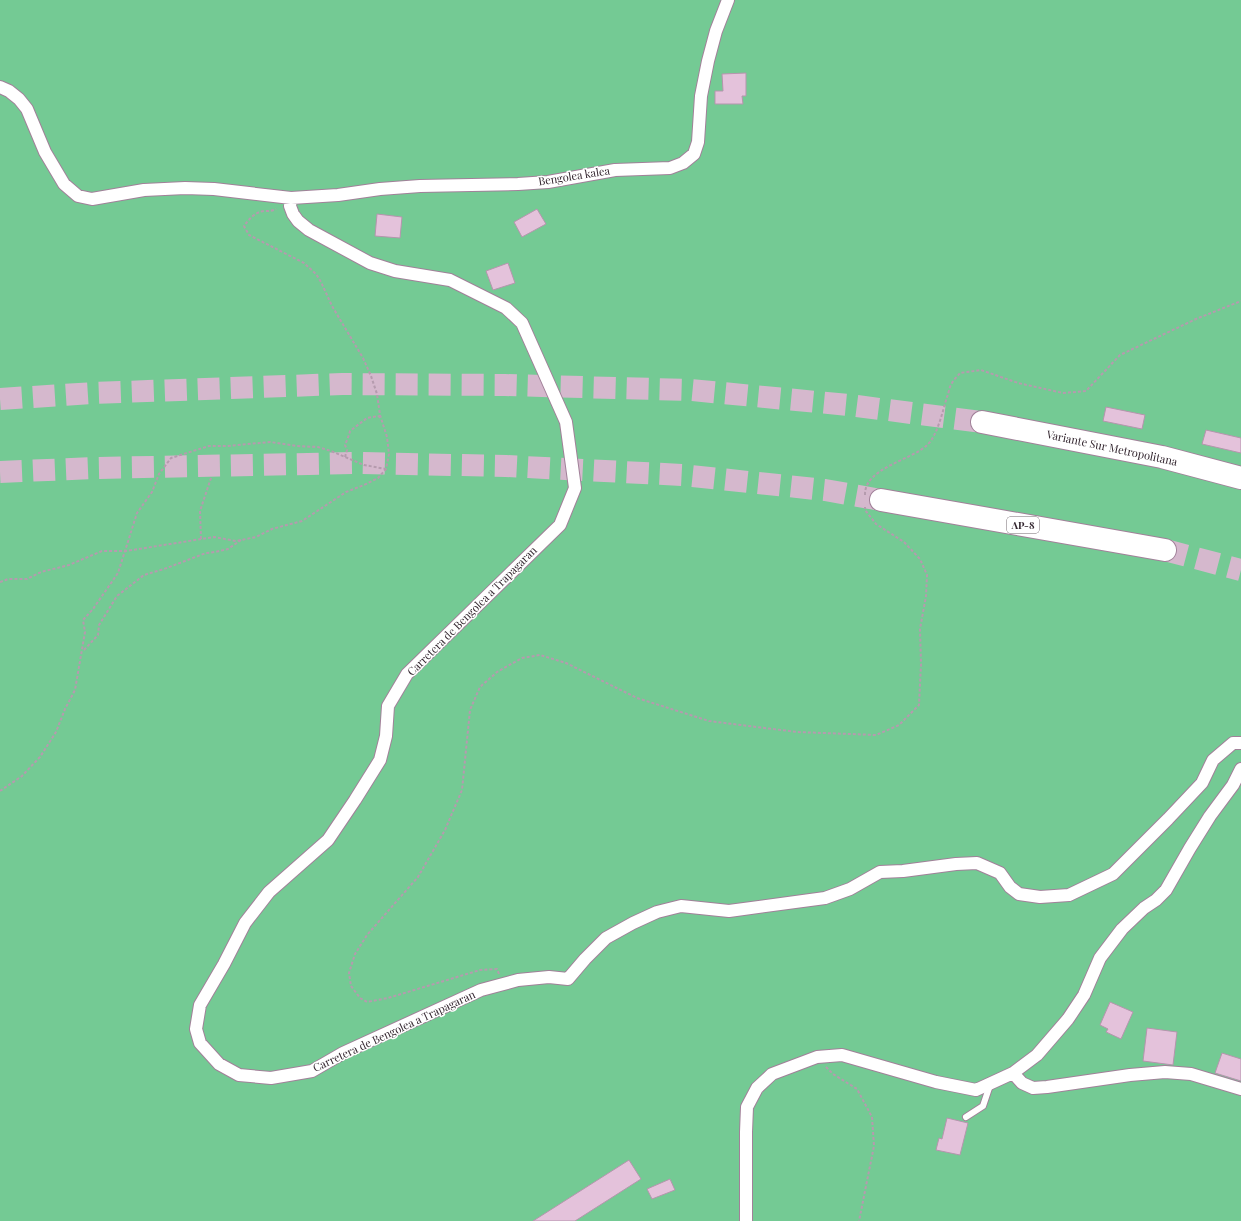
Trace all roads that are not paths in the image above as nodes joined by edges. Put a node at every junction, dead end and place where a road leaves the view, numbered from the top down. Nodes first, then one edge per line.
1 (728, 0) edge
2 (0, 87) edge
3 (291, 198) junction
4 (982, 422) tunnel mouth
5 (1241, 478) edge
6 (870, 500) tunnel mouth
7 (1165, 550) tunnel mouth
8 (1241, 743) edge
9 (1241, 769) edge
10 (1013, 1073) junction
11 (990, 1084) junction
12 (1241, 1089) edge
13 (966, 1117) dead end
14 (746, 1221) edge

1 - 3 street, Bengolea kalea
2 - 3 street
3 - 8 street, Carretera de Bengolea a Trapagaran
4 - 5 highway, Variante Sur Metropolitana
6 - 7 highway, AP-8
9 - 10 street
10 - 11 street
10 - 12 street
11 - 13 lane
11 - 14 street

